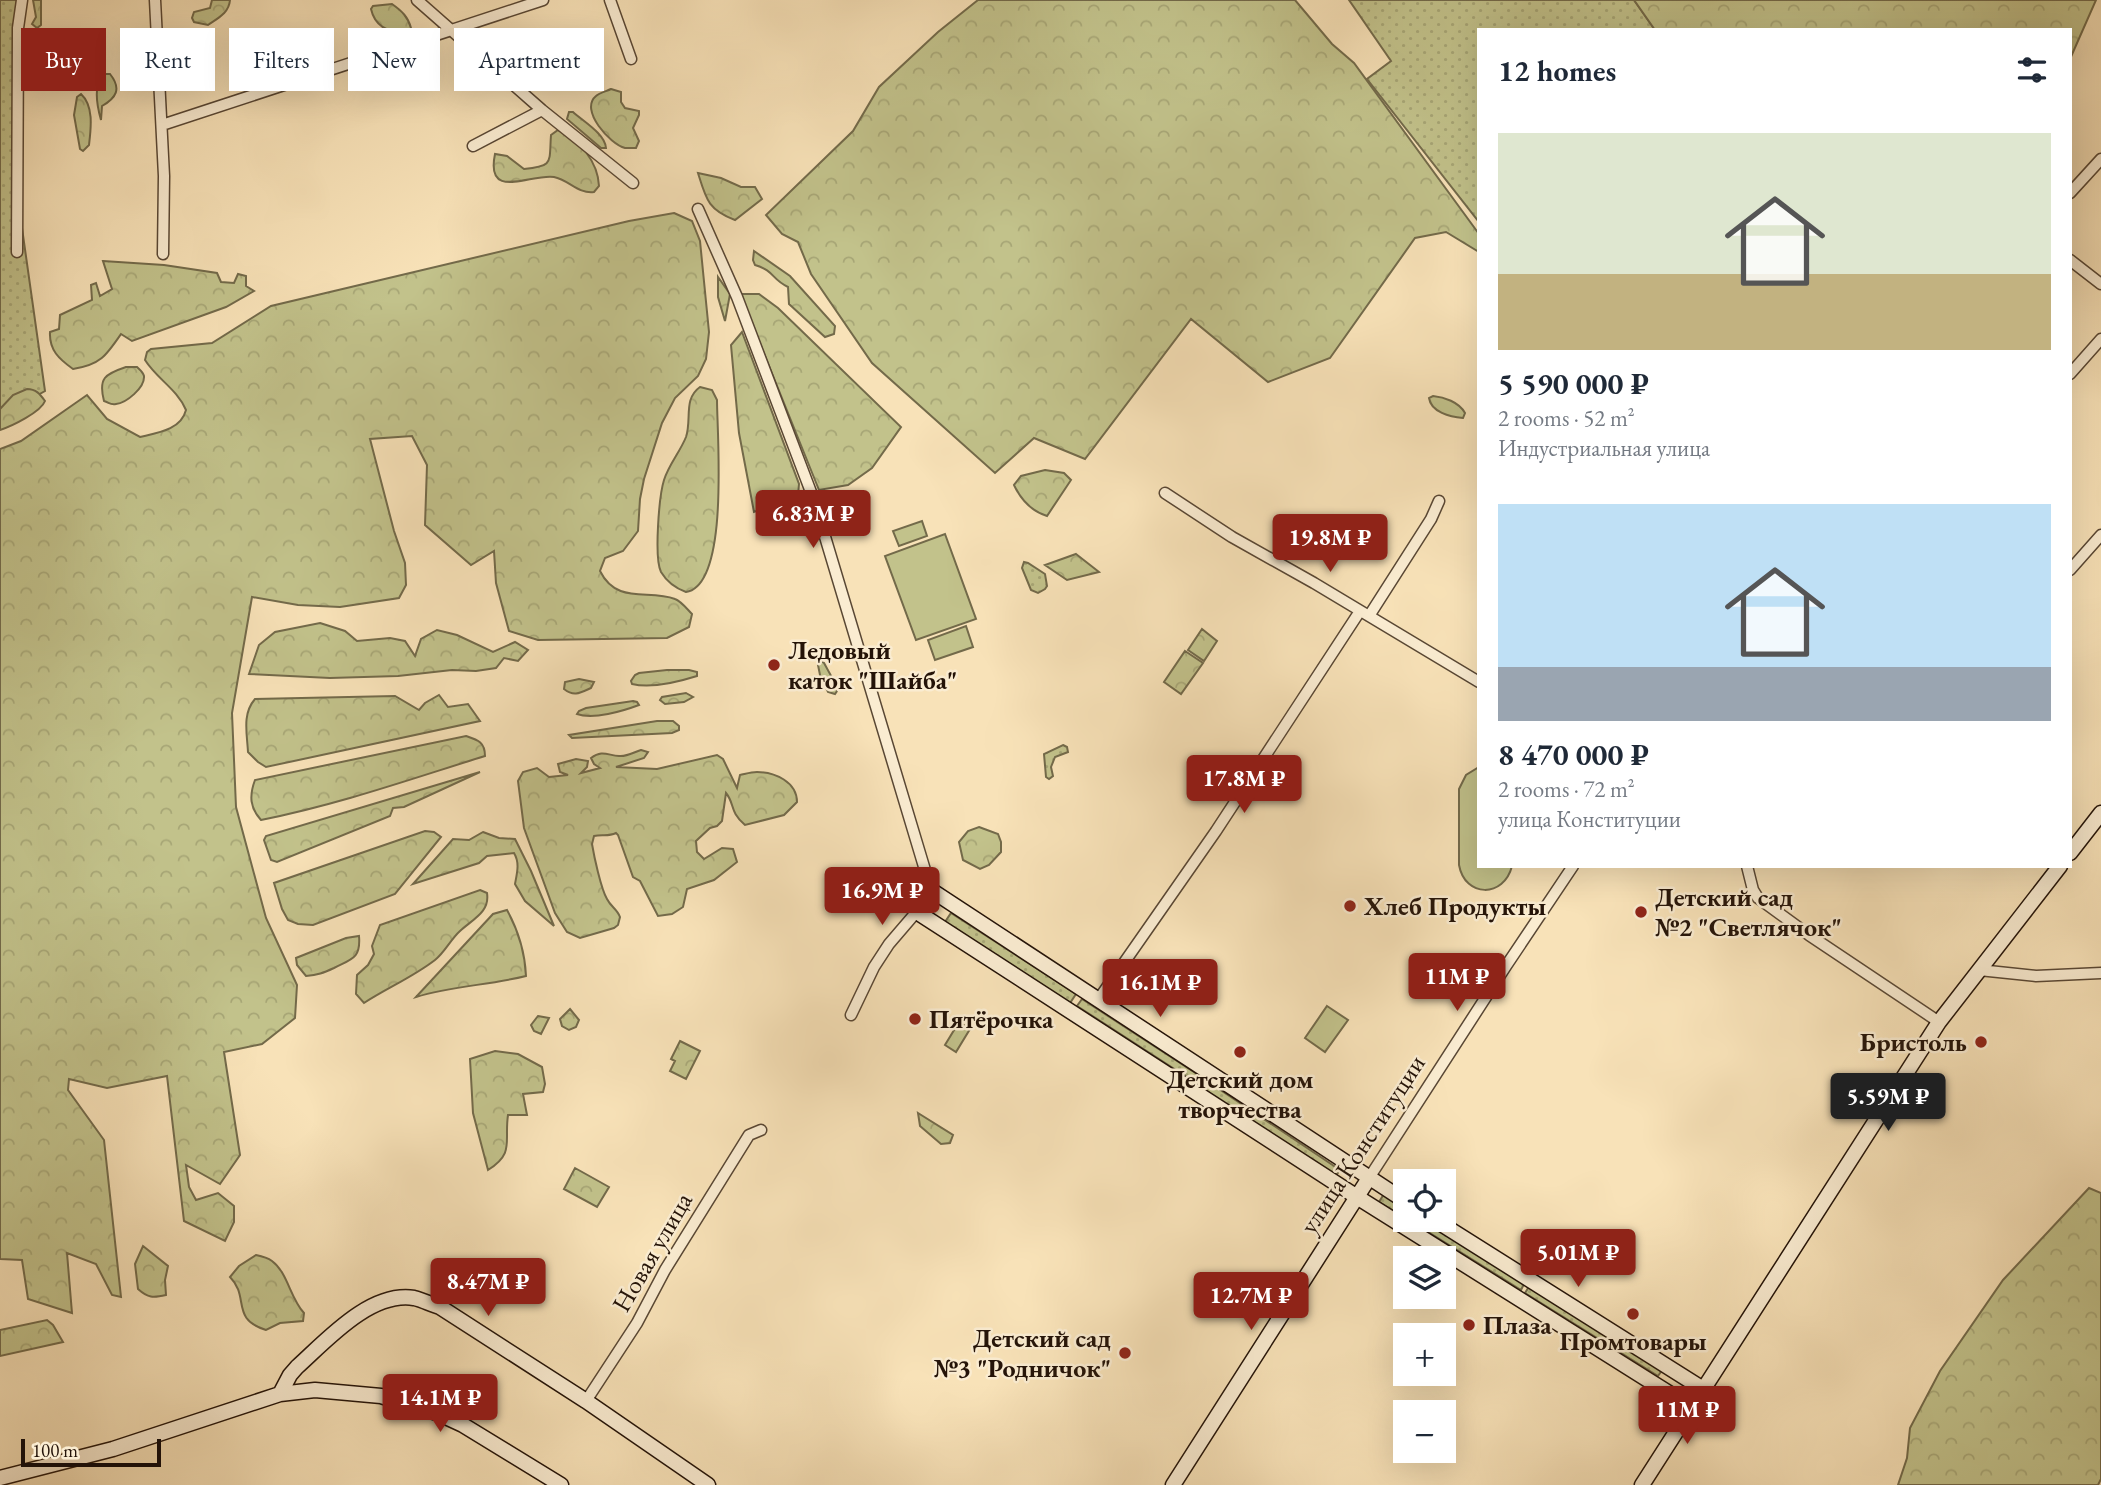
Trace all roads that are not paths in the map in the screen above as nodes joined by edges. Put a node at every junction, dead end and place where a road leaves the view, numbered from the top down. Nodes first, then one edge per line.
1 (22, 0) edge
2 (155, 0) edge
3 (417, 0) edge
4 (543, 0) edge
5 (610, 0) edge
6 (463, 28) edge
7 (454, 31) joint
8 (631, 60) dead end
9 (521, 91) edge
10 (542, 110) junction
11 (162, 125) junction
12 (473, 146) dead end
13 (2101, 159) edge
14 (633, 183) dead end
15 (2072, 191) edge
16 (698, 209) dead end
17 (17, 253) dead end
18 (163, 254) dead end
19 (2072, 262) edge
20 (2101, 284) edge
21 (2101, 339) edge
22 (2072, 372) edge
23 (1165, 493) dead end
24 (1439, 501) dead end
25 (2101, 535) edge
26 (2072, 568) edge
27 (1365, 613) junction
28 (1477, 681) edge
29 (2101, 813) edge
30 (2072, 850) edge
31 (1572, 868) edge
32 (1748, 868) edge
33 (2058, 868) edge
34 (931, 890) junction
35 (919, 909) junction
36 (1979, 970) junction
37 (2101, 973) edge
38 (1098, 1000) junction
39 (851, 1015) dead end
40 (1938, 1022) junction
41 (761, 1130) dead end
42 (1369, 1178) junction
43 (1393, 1193) edge
44 (1357, 1197) junction
45 (1454, 1232) edge
46 (1703, 1389) junction
47 (280, 1394) junction
48 (586, 1401) junction
49 (1691, 1407) junction
50 (0, 1478) edge
51 (561, 1485) edge
52 (708, 1485) edge
53 (1173, 1485) edge
54 (1642, 1485) edge

1 - 17 street
2 - 11 street
3 - 7 street
4 - 6 street
5 - 8 street
7 - 11 street
9 - 10 street
10 - 12 street
10 - 14 street
11 - 18 street
13 - 15 street
16 - 34 street
19 - 20 street
21 - 22 street
23 - 27 street
24 - 27 street
25 - 26 street
27 - 28 street
27 - 38 street
29 - 30 street
31 - 42 street, улица Конституции
32 - 40 street
33 - 36 street
34 - 35 street
34 - 38 street
35 - 39 street
35 - 44 street
36 - 37 street
36 - 40 street
38 - 42 street
40 - 46 street
41 - 48 street, Новая улица
42 - 43 street
42 - 44 street, улица Конституции
44 - 49 street
44 - 53 street, улица Конституции
45 - 46 street
46 - 49 street
47 - 48 street
47 - 50 street
47 - 51 street
48 - 52 street
49 - 54 street

